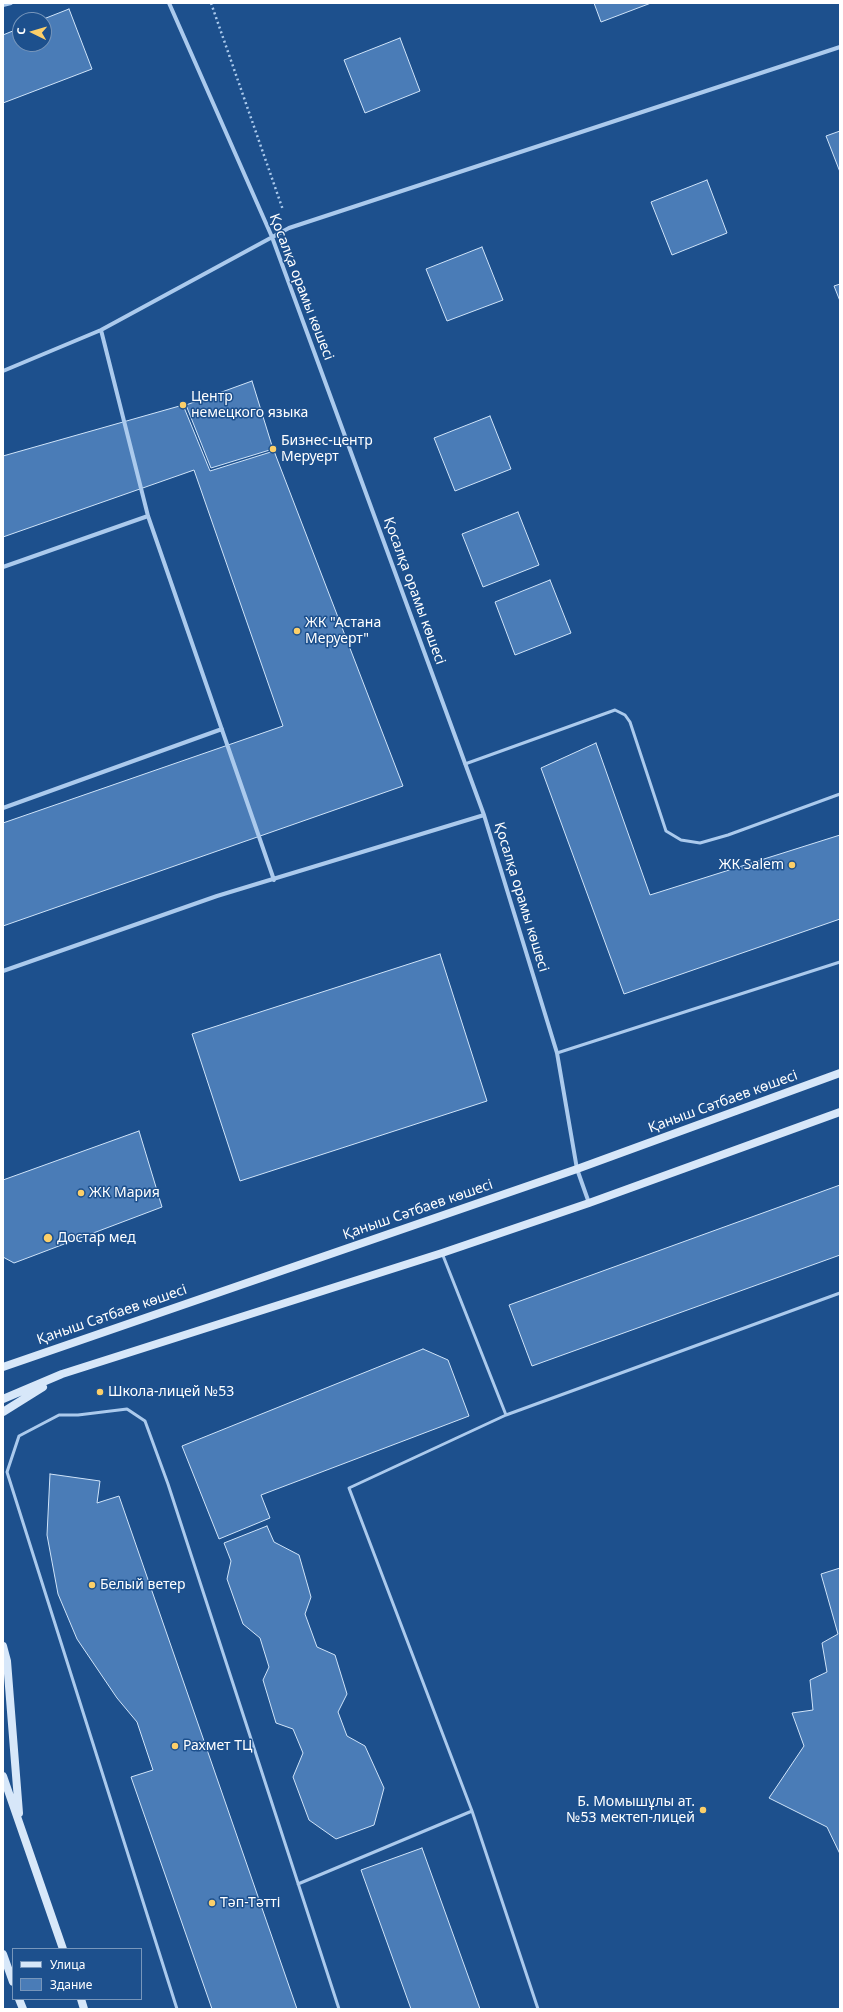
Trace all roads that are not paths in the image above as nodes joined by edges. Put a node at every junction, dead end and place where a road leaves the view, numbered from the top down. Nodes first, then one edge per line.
1 (10, 3) edge
2 (169, 3) edge
3 (3, 5) edge
4 (840, 47) edge
5 (272, 237) junction
6 (101, 330) junction
7 (3, 371) edge
8 (148, 516) junction
9 (3, 567) edge
10 (222, 729) junction
11 (465, 764) junction
12 (840, 794) edge
13 (3, 808) edge
14 (484, 815) junction
15 (274, 880) junction
16 (840, 964) edge
17 (3, 971) edge
18 (557, 1053) junction
19 (840, 1073) edge
20 (840, 1112) edge
21 (577, 1169) junction
22 (589, 1203) junction
23 (442, 1253) junction
24 (840, 1293) edge
25 (3, 1366) edge
26 (62, 1374) junction
27 (3, 1400) edge
28 (3, 1412) edge
29 (506, 1415) junction
30 (3, 1646) edge
31 (3, 1776) edge
32 (472, 1811) junction
33 (19, 1823) junction
34 (298, 1884) junction
35 (63, 1948) edge
36 (3, 1954) edge
37 (12, 1979) edge
38 (177, 2009) edge
39 (339, 2009) edge
40 (538, 2009) edge

1 - 3 street
2 - 5 street, Қосалқа орамы көшесі
4 - 5 street
5 - 6 street
5 - 11 street, Қосалқа орамы көшесі
6 - 7 street
6 - 8 street
8 - 9 street
8 - 10 street
10 - 13 street
10 - 15 street
11 - 12 lane
11 - 14 street, Қосалқа орамы көшесі
14 - 15 street
14 - 18 street, Қосалқа орамы көшесі
15 - 17 street
16 - 18 lane
18 - 21 street, Қосалқа орамы көшесі
19 - 21 street, Қаныш Сәтбаев көшесі
20 - 22 street
21 - 22 street, Қосалқа орамы көшесі
21 - 25 street, Қаныш Сәтбаев көшесі
22 - 23 street
23 - 26 street
23 - 29 lane
24 - 29 lane
26 - 27 street
26 - 28 street
29 - 32 lane
30 - 33 street
31 - 33 street
32 - 34 lane
32 - 40 lane
33 - 35 street
34 - 38 lane
34 - 39 lane
36 - 37 street

